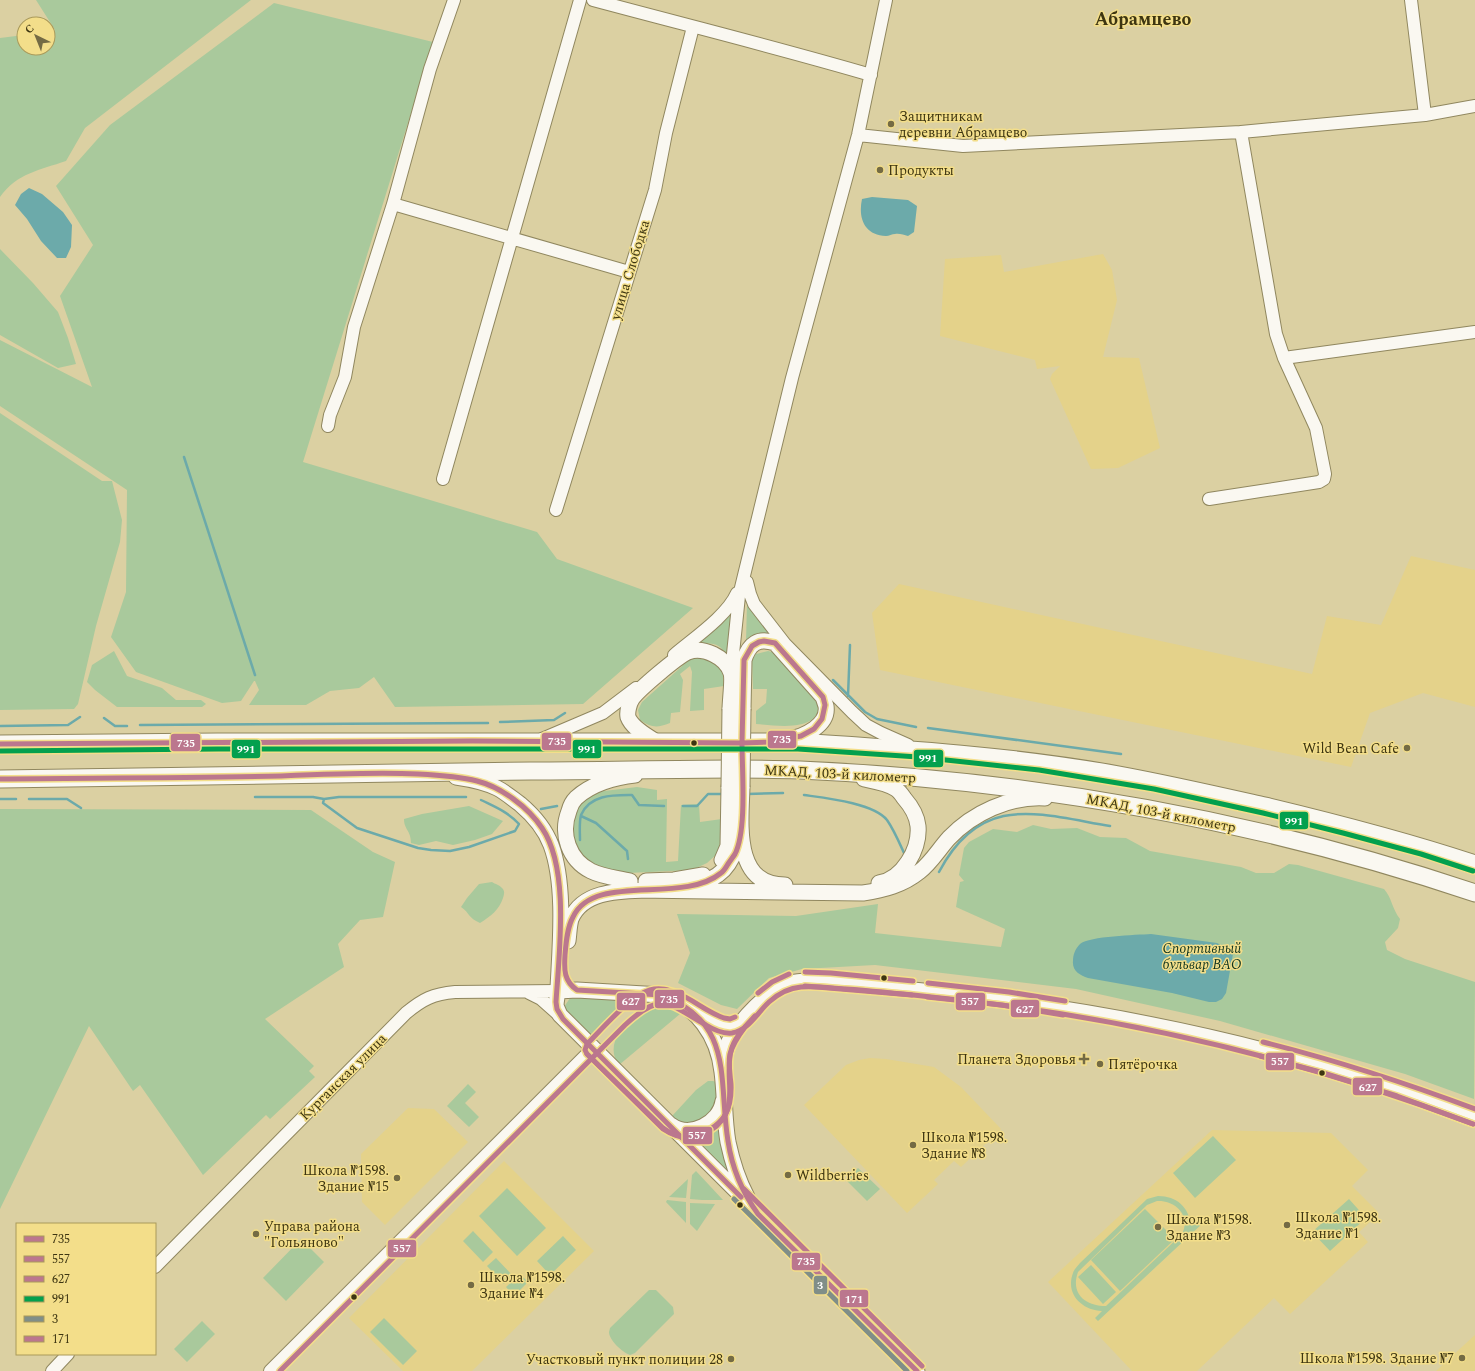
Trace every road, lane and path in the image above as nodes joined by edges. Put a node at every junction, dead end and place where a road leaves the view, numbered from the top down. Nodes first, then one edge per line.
1 (454, 0) edge
2 (580, 0) edge
3 (593, 0) edge
4 (886, 0) edge
5 (1411, 0) edge
6 (693, 27) junction
7 (870, 75) junction
8 (1475, 106) edge
9 (1425, 115) junction
10 (1241, 132) junction
11 (858, 135) junction
12 (393, 204) junction
13 (512, 238) junction
14 (629, 272) junction
15 (1475, 332) edge
16 (1284, 358) junction
17 (328, 426) dead end
18 (443, 479) dead end
19 (1209, 499) dead end
20 (556, 510) dead end
21 (744, 582) junction
22 (737, 673) junction
23 (536, 741) junction
24 (655, 741) junction
25 (763, 742) junction
26 (0, 744) edge
27 (926, 751) junction
28 (709, 769) junction
29 (797, 770) junction
30 (389, 773) junction
31 (0, 779) edge
32 (736, 787) junction
33 (1113, 802) junction
34 (741, 832) junction
35 (1475, 864) edge
36 (634, 886) junction
37 (1475, 894) edge
38 (561, 928) junction
39 (577, 990) junction
40 (558, 991) junction
41 (526, 992) junction
42 (690, 1009) junction
43 (563, 1019) junction
44 (742, 1020) junction
45 (592, 1049) junction
46 (722, 1070) junction
47 (724, 1096) junction
48 (1475, 1117) edge
49 (667, 1122) junction
50 (758, 1214) junction
51 (156, 1266) edge
52 (67, 1355) edge
53 (52, 1371) edge
54 (270, 1371) edge
55 (917, 1371) edge

1 - 12 street
2 - 13 street
3 - 6 street
4 - 7 street
5 - 9 street
6 - 7 street
6 - 14 street, улица Слободка
7 - 11 street
8 - 9 street
9 - 10 street
10 - 11 street
10 - 16 street
11 - 21 street
12 - 13 street
12 - 17 street
13 - 14 street
13 - 18 street
14 - 20 street, улица Слободка
15 - 16 street
16 - 19 street
21 - 22 street
21 - 23 street
21 - 27 street
22 - 24 main road
22 - 25 main road
22 - 32 main road, bridge
23 - 24 highway, МКАД, 103-й километр
23 - 26 highway, МКАД, 103-й километр
24 - 25 highway, МКАД, 103-й километр
25 - 27 highway, МКАД, 103-й километр
27 - 35 highway, МКАД, 103-й километр
28 - 29 highway, МКАД, 103-й километр
28 - 30 highway, МКАД, 103-й километр
28 - 36 main road
29 - 33 highway, МКАД, 103-й километр
29 - 34 main road
30 - 31 highway, МКАД, 103-й километр
30 - 38 main road
32 - 34 main road
32 - 36 main road
33 - 36 main road
33 - 37 highway, МКАД, 103-й километр
34 - 36 main road
36 - 38 main road
36 - 39 main road
38 - 40 main road
39 - 40 main road, Курганская улица
39 - 42 main road, Курганская улица
40 - 41 street, Курганская улица
40 - 43 main road
41 - 43 street
41 - 51 street, Курганская улица
42 - 44 street
42 - 46 main road, Курганская улица
43 - 45 main road
44 - 46 street
44 - 48 street
45 - 49 main road
45 - 54 street
46 - 47 main road, Курганская улица
47 - 49 main road
47 - 50 main road, Курганская улица
49 - 50 main road
50 - 55 main road
52 - 53 street

